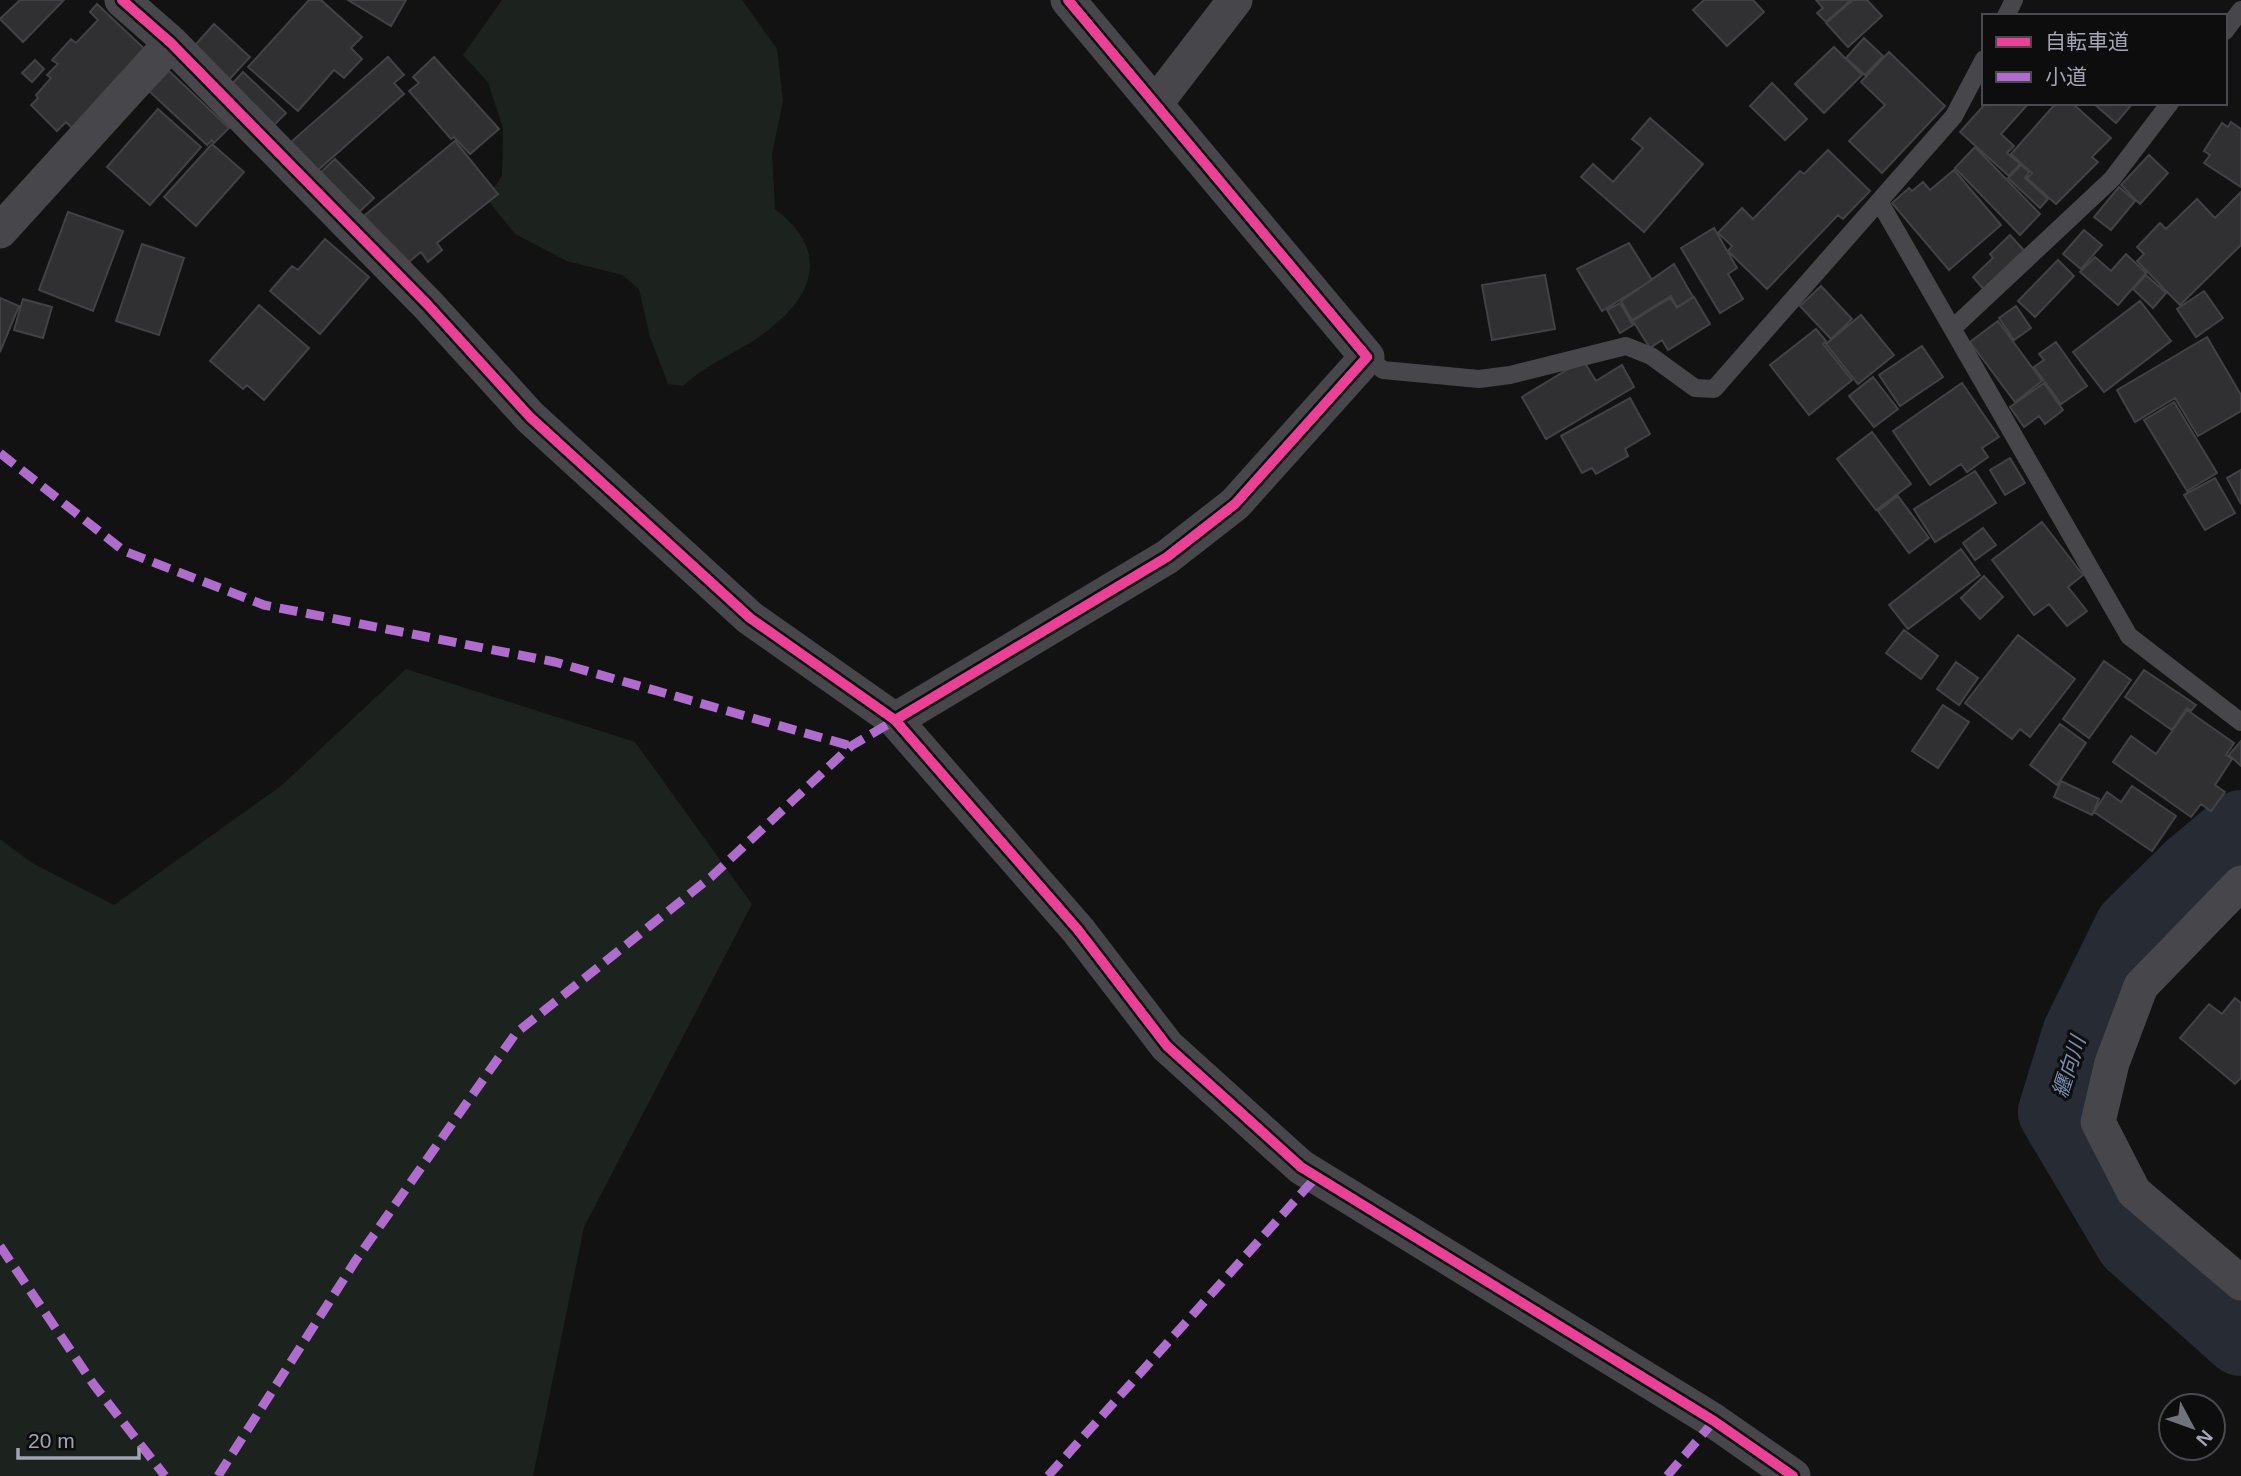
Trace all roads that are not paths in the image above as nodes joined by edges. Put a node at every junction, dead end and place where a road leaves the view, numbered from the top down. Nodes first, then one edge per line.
1 (122, 0) edge
2 (1068, 0) edge
3 (1235, 0) edge
4 (2241, 10) edge
5 (2227, 28) edge
6 (171, 43) junction
7 (1982, 63) edge
8 (1156, 104) junction
9 (2168, 105) edge
10 (1879, 201) junction
11 (0, 230) edge
12 (1953, 328) junction
13 (1367, 357) junction
14 (895, 720) junction
15 (2241, 722) edge
16 (2241, 883) edge
17 (2241, 1283) edge
18 (1793, 1476) edge

1 - 6 street
2 - 8 street
3 - 8 street
4 - 5 lane
6 - 11 street
6 - 14 street
7 - 10 lane
8 - 13 street
9 - 12 lane
10 - 12 lane
10 - 13 lane
12 - 15 lane
13 - 14 street
14 - 18 street
16 - 17 street

